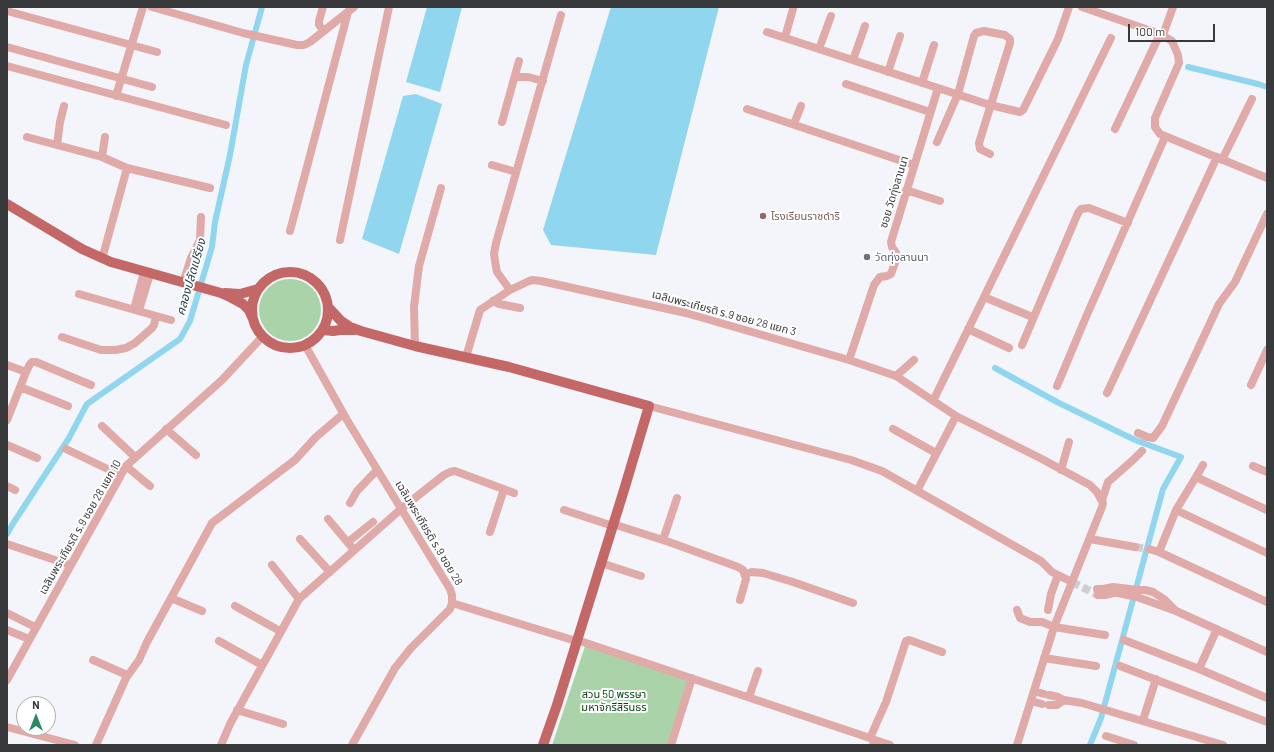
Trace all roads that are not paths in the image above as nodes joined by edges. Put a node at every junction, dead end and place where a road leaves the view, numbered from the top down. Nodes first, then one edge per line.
1 (143, 7) edge
2 (152, 7) edge
3 (323, 7) edge
4 (389, 7) edge
5 (1069, 7) edge
6 (1082, 7) edge
7 (1173, 7) edge
8 (351, 9) edge
9 (793, 9) dead end
10 (7, 11) edge
11 (562, 15) dead end
12 (831, 16) dead end
13 (865, 26) dead end
14 (324, 31) junction
15 (767, 32) dead end
16 (1162, 34) junction
17 (900, 36) dead end
18 (785, 38) junction
19 (1111, 38) dead end
20 (131, 45) junction
21 (934, 45) dead end
22 (7, 47) edge
23 (819, 49) junction
24 (157, 52) dead end
25 (854, 60) junction
26 (519, 61) dead end
27 (7, 66) edge
28 (888, 72) junction
29 (515, 77) junction
30 (122, 78) junction
31 (543, 81) junction
32 (922, 83) junction
33 (846, 84) dead end
34 (152, 87) dead end
35 (938, 88) junction
36 (958, 94) junction
37 (116, 96) junction
38 (1252, 98) dead end
39 (990, 105) junction
40 (64, 106) dead end
41 (801, 106) dead end
42 (747, 109) dead end
43 (930, 112) junction
44 (502, 122) dead end
45 (794, 124) junction
46 (226, 125) dead end
47 (1115, 129) dead end
48 (27, 136) dead end
49 (1165, 136) junction
50 (104, 137) dead end
51 (937, 142) dead end
52 (57, 145) junction
53 (990, 154) dead end
54 (102, 156) junction
55 (1220, 158) junction
56 (492, 164) dead end
57 (914, 164) junction
58 (128, 168) junction
59 (516, 172) junction
60 (1267, 178) edge
61 (210, 188) dead end
62 (441, 188) dead end
63 (906, 190) junction
64 (940, 201) dead end
65 (7, 204) edge
66 (1267, 214) edge
67 (201, 218) dead end
68 (1128, 223) junction
69 (290, 230) dead end
70 (340, 240) dead end
71 (102, 259) junction
72 (147, 273) junction
73 (186, 284) junction
74 (258, 289) junction
75 (510, 290) junction
76 (221, 293) junction
77 (79, 294) dead end
78 (984, 297) junction
79 (493, 301) junction
80 (328, 307) junction
81 (520, 308) dead end
82 (137, 310) junction
83 (156, 316) junction
84 (1030, 316) dead end
85 (253, 319) junction
86 (171, 320) dead end
87 (968, 328) junction
88 (323, 330) junction
89 (361, 331) junction
90 (263, 336) junction
91 (62, 337) dead end
92 (305, 345) junction
93 (415, 346) junction
94 (1022, 346) dead end
95 (1009, 348) dead end
96 (1267, 350) edge
97 (466, 356) junction
98 (849, 360) junction
99 (914, 360) dead end
100 (7, 365) edge
101 (26, 372) junction
102 (896, 376) junction
103 (91, 385) dead end
104 (1251, 385) dead end
105 (1057, 386) dead end
106 (20, 387) junction
107 (1107, 393) dead end
108 (933, 401) junction
109 (10, 405) edge
110 (68, 406) dead end
111 (648, 406) junction
112 (343, 414) junction
113 (956, 416) junction
114 (7, 420) edge
115 (102, 426) dead end
116 (166, 429) junction
117 (893, 429) dead end
118 (1138, 433) dead end
119 (1069, 442) dead end
120 (7, 444) edge
121 (66, 449) dead end
122 (1142, 450) dead end
123 (936, 453) junction
124 (196, 456) dead end
125 (135, 457) junction
126 (37, 458) dead end
127 (1203, 465) dead end
128 (126, 466) junction
129 (1253, 466) dead end
130 (377, 470) junction
131 (1061, 470) junction
132 (1267, 472) edge
133 (120, 475) junction
134 (1196, 477) junction
135 (150, 486) dead end
136 (504, 489) junction
137 (917, 491) junction
138 (514, 493) dead end
139 (677, 498) dead end
140 (1102, 500) junction
141 (350, 503) dead end
142 (401, 509) junction
143 (564, 510) dead end
144 (1176, 510) junction
145 (1267, 510) edge
146 (328, 519) dead end
147 (373, 522) dead end
148 (613, 525) junction
149 (490, 532) dead end
150 (300, 538) dead end
151 (1090, 539) junction
152 (663, 540) junction
153 (348, 542) junction
154 (8, 544) edge
155 (1135, 547) tunnel mouth
156 (354, 550) junction
157 (1149, 550) tunnel mouth
158 (1159, 552) junction
159 (1267, 553) edge
160 (601, 563) junction
161 (70, 565) junction
162 (272, 565) dead end
163 (330, 572) junction
164 (745, 574) junction
165 (1058, 575) junction
166 (641, 576) dead end
167 (1072, 582) junction
168 (1097, 592) tunnel mouth
169 (171, 598) junction
170 (299, 599) junction
171 (740, 600) dead end
172 (1267, 602) edge
173 (452, 603) junction
174 (853, 603) dead end
175 (235, 606) dead end
176 (1017, 610) dead end
177 (1048, 610) dead end
178 (202, 612) dead end
179 (7, 613) edge
180 (35, 627) junction
181 (1054, 627) junction
182 (7, 630) edge
183 (1216, 630) junction
184 (280, 631) junction
185 (1105, 635) dead end
186 (29, 640) junction
187 (577, 640) junction
188 (1124, 640) dead end
189 (219, 641) dead end
190 (942, 652) dead end
191 (1267, 652) edge
192 (1044, 658) junction
193 (93, 660) dead end
194 (262, 665) junction
195 (1096, 666) dead end
196 (1120, 666) dead end
197 (1199, 669) junction
198 (758, 671) dead end
199 (127, 675) junction
200 (692, 678) junction
201 (1156, 679) junction
202 (7, 680) edge
203 (1034, 691) junction
204 (749, 697) junction
205 (1267, 698) edge
206 (1064, 700) junction
207 (1031, 701) junction
208 (237, 710) junction
209 (1143, 720) junction
210 (1267, 722) edge
211 (283, 724) dead end
212 (7, 727) edge
213 (1106, 736) dead end
214 (873, 741) edge
215 (75, 745) edge
216 (96, 745) edge
217 (221, 745) edge
218 (352, 745) edge
219 (543, 745) edge
220 (671, 745) edge
221 (890, 745) edge
222 (1017, 745) edge
223 (1134, 745) edge
224 (1223, 745) edge

1 - 20 street
2 - 14 street
3 - 14 street
4 - 70 street
5 - 39 street
6 - 16 street
7 - 16 street
8 - 14 street
8 - 69 street
9 - 18 street
10 - 20 street
11 - 31 street
12 - 23 street
13 - 25 street
15 - 18 street
16 - 47 street
16 - 49 street
17 - 28 street
18 - 23 street
19 - 78 street
20 - 24 street
20 - 30 street
21 - 32 street
22 - 30 street
23 - 25 street
25 - 28 street
26 - 29 street
27 - 37 street
28 - 32 street
29 - 31 street
29 - 44 street
30 - 34 street
30 - 37 street
31 - 59 street
32 - 35 street
33 - 43 street
35 - 36 street
35 - 43 street, ซอย วัดทุ่งลานนา
36 - 39 street
36 - 39 street
36 - 51 street
37 - 46 street
38 - 55 street
39 - 53 street
40 - 52 street
41 - 45 street
42 - 45 street
43 - 57 street, ซอย วัดทุ่งลานนา
45 - 57 street
48 - 52 street
49 - 55 street
49 - 68 street
50 - 54 street
52 - 54 street
54 - 58 street
55 - 60 street
55 - 107 street
56 - 59 street
57 - 63 street, ซอย วัดทุ่งลานนา
58 - 61 street
58 - 71 street
59 - 75 street
62 - 93 street
63 - 64 street
63 - 98 street, ซอย วัดทุ่งลานนา
65 - 71 main road
66 - 118 street
67 - 73 street
68 - 94 street
68 - 105 street
71 - 72 main road
72 - 73 main road
72 - 82 street
73 - 76 main road
74 - 76 main road
74 - 80 main road
74 - 85 main road
75 - 79 street, เฉลิมพระเกียรติ ร.9 ซอย 28 แยก 3
75 - 98 street, เฉลิมพระเกียรติ ร.9 ซอย 28 แยก 3
76 - 85 main road
77 - 82 street
78 - 84 street
78 - 87 street
79 - 81 street
79 - 97 street, เฉลิมพระเกียรติ ร.9 ซอย 28 แยก 3
80 - 88 main road
80 - 89 main road
82 - 83 street
83 - 86 street
83 - 91 street
85 - 90 main road
87 - 95 street
87 - 108 street
88 - 89 main road
88 - 92 main road
89 - 93 main road
90 - 92 main road
90 - 116 street, เฉลิมพระเกียรติ ร.9 ซอย 28 แยก 10
92 - 112 street, เฉลิมพระเกียรติ ร.9 ซอย 28
93 - 97 main road
96 - 104 street
97 - 111 main road
98 - 102 street, เฉลิมพระเกียรติ ร.9 ซอย 28 แยก 3
99 - 102 street
100 - 101 street
101 - 103 street
101 - 106 street
102 - 108 street, เฉลิมพระเกียรติ ร.9 ซอย 28 แยก 3
106 - 109 street
106 - 110 street
108 - 113 street, เฉลิมพระเกียรติ ร.9 ซอย 28 แยก 3
109 - 114 street
111 - 137 street
111 - 148 main road
112 - 130 street, เฉลิมพระเกียรติ ร.9 ซอย 28
112 - 169 street
113 - 123 street
113 - 131 street, เฉลิมพระเกียรติ ร.9 ซอย 28 แยก 3
115 - 125 street
116 - 124 street
116 - 125 street, เฉลิมพระเกียรติ ร.9 ซอย 28 แยก 10
117 - 123 street
119 - 131 street
120 - 126 street
121 - 133 street
122 - 140 street
123 - 137 street
125 - 128 street, เฉลิมพระเกียรติ ร.9 ซอย 28 แยก 10
127 - 134 street
128 - 133 street, เฉลิมพระเกียรติ ร.9 ซอย 28 แยก 10
128 - 135 street
129 - 132 street
130 - 141 street
130 - 142 street, เฉลิมพระเกียรติ ร.9 ซอย 28
131 - 140 street, เฉลิมพระเกียรติ ร.9 ซอย 28 แยก 3
133 - 161 street, เฉลิมพระเกียรติ ร.9 ซอย 28 แยก 10
134 - 144 street
134 - 145 street
136 - 138 street
136 - 142 street
136 - 149 street
137 - 165 street
139 - 152 street
140 - 151 street
142 - 156 street
142 - 173 street, เฉลิมพระเกียรติ ร.9 ซอย 28
143 - 148 street
144 - 158 street
144 - 159 street
146 - 153 street
147 - 153 street
148 - 152 street
148 - 160 main road
150 - 163 street
151 - 155 street
151 - 167 street
152 - 164 street
153 - 156 street
154 - 161 street
156 - 163 street
157 - 158 street
158 - 172 street
160 - 166 street
160 - 187 main road
161 - 180 street, เฉลิมพระเกียรติ ร.9 ซอย 28 แยก 10
162 - 170 street
163 - 170 street
164 - 171 street
164 - 174 street
165 - 167 street
165 - 177 street
167 - 181 street
168 - 183 street
169 - 178 street
169 - 199 street
170 - 184 street
173 - 187 street
173 - 218 street, เฉลิมพระเกียรติ ร.9 ซอย 28
175 - 184 street
176 - 181 street
179 - 180 street
180 - 186 street, เฉลิมพระเกียรติ ร.9 ซอย 28 แยก 10
181 - 185 street
181 - 192 street
182 - 186 street
183 - 191 street
183 - 197 street
184 - 194 street
186 - 202 street, เฉลิมพระเกียรติ ร.9 ซอย 28 แยก 10
187 - 200 street
187 - 219 main road
188 - 197 street
189 - 194 street
190 - 214 street
192 - 195 street
192 - 203 street
193 - 199 street
194 - 208 street
196 - 201 street
197 - 205 street
198 - 204 street
199 - 216 street
200 - 204 street
200 - 220 street
201 - 209 street
201 - 210 street
203 - 206 street
203 - 207 street
204 - 214 street
206 - 207 street
206 - 209 street
207 - 222 street
208 - 211 street
208 - 217 street
209 - 224 street
212 - 215 street
213 - 223 street
214 - 221 street

